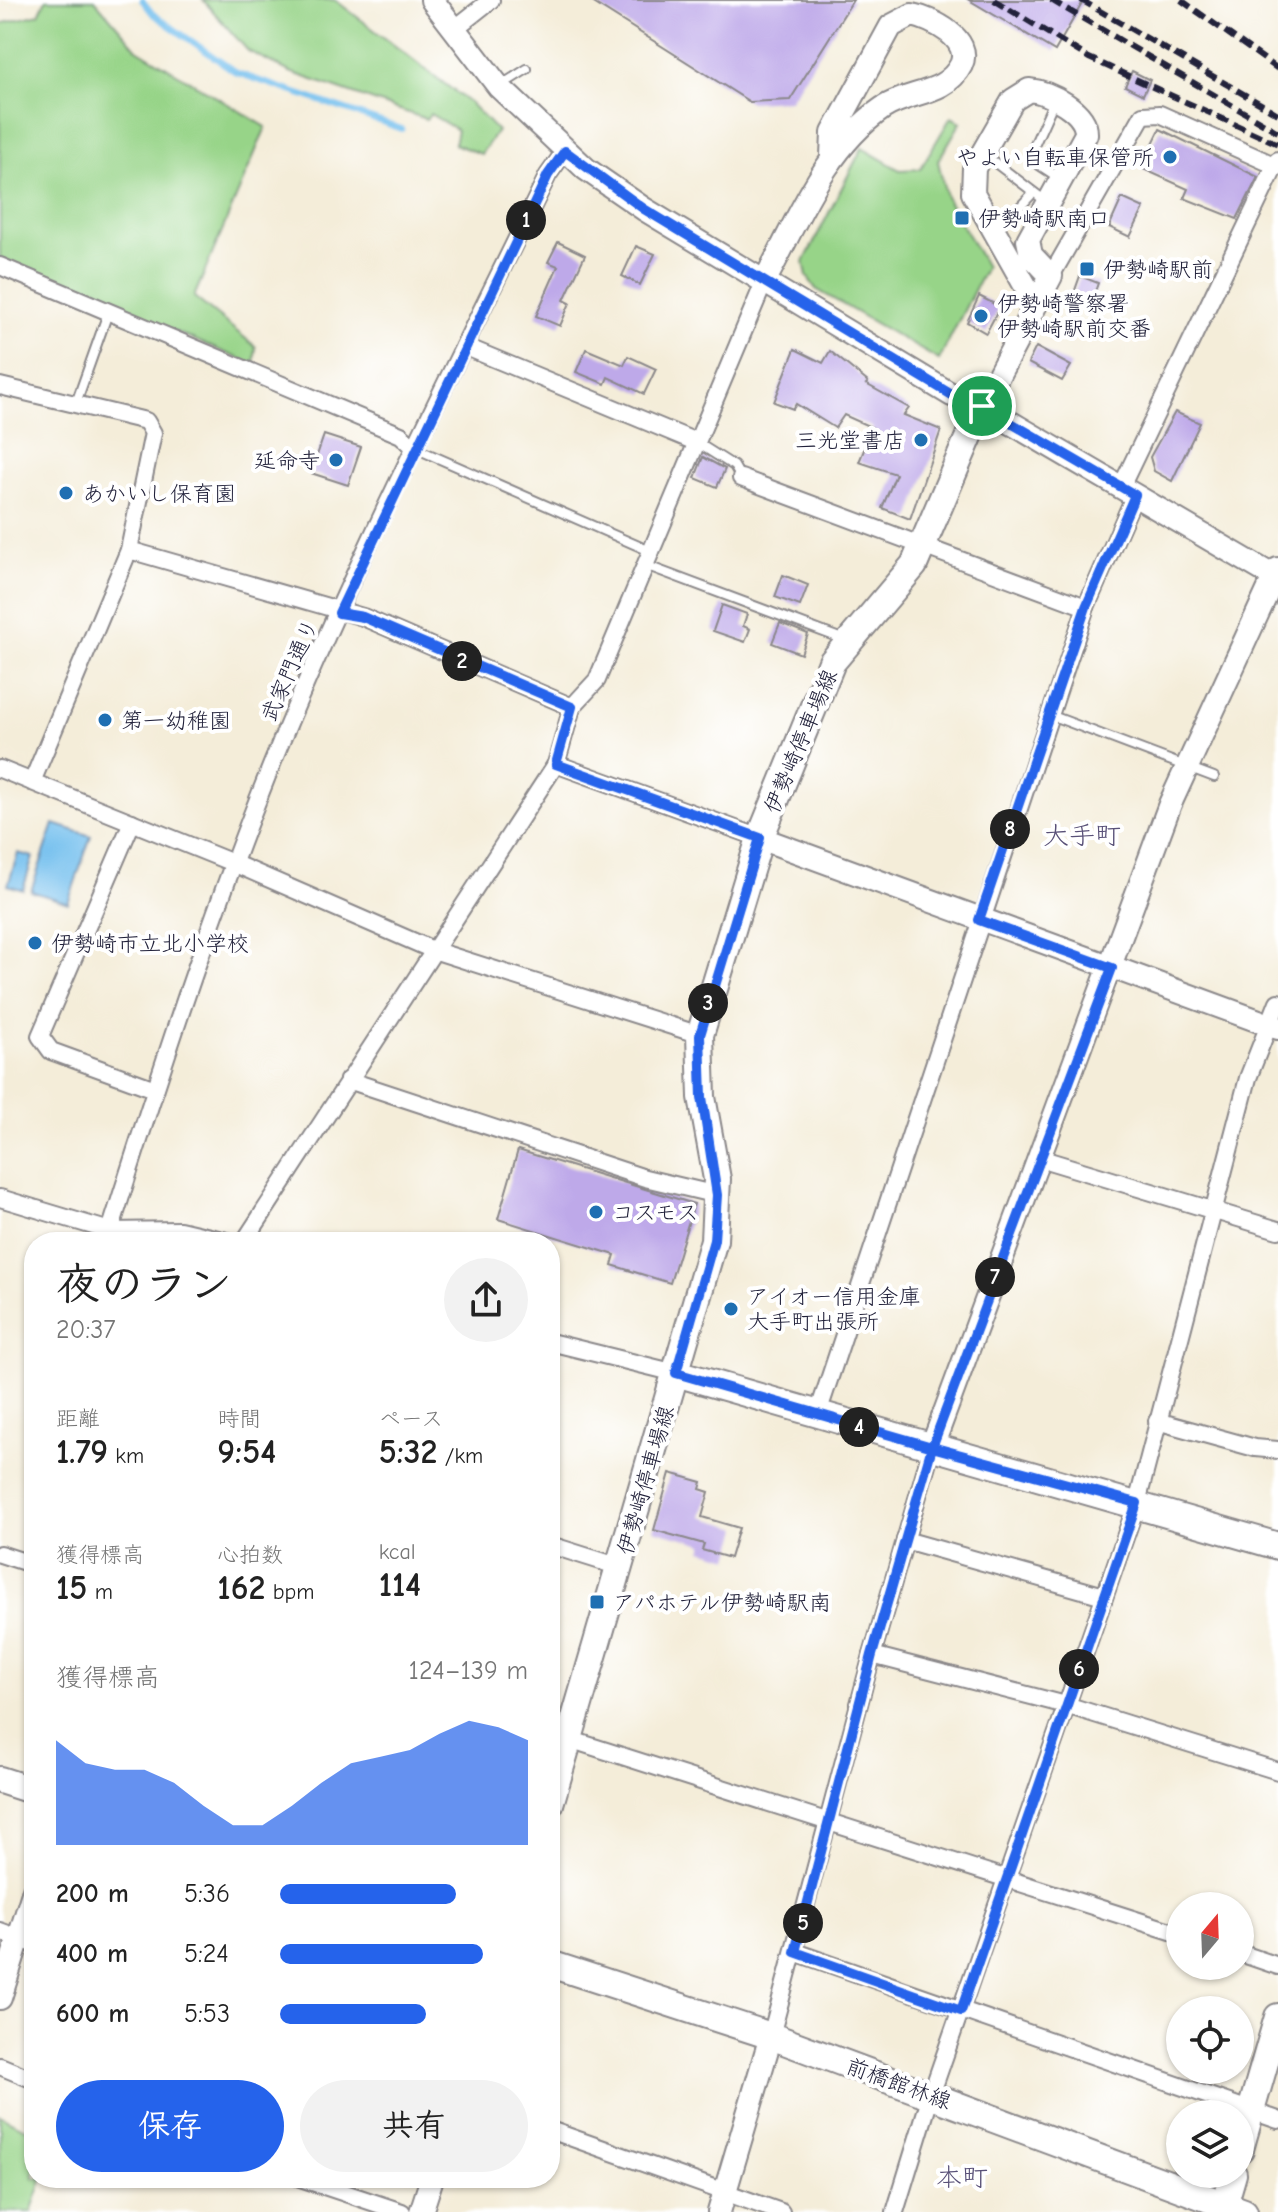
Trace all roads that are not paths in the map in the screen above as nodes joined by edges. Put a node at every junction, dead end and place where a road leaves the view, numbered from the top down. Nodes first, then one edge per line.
1 (432, 0) edge
2 (491, 0) edge
3 (453, 30) junction
4 (527, 69) dead end
5 (499, 87) junction
6 (1055, 99) junction
7 (565, 151) junction
8 (982, 153) junction
9 (832, 156) junction
10 (1277, 165) edge
11 (1063, 180) junction
12 (1040, 198) junction
13 (989, 223) junction
14 (0, 266) edge
15 (1051, 276) junction
16 (765, 280) junction
17 (1035, 303) junction
18 (109, 309) junction
19 (464, 346) junction
20 (0, 386) edge
21 (76, 403) junction
22 (982, 406) junction
23 (696, 442) junction
24 (415, 448) junction
25 (741, 478) joint
26 (1128, 491) junction
27 (924, 545) junction
28 (129, 550) junction
29 (647, 558) junction
30 (1277, 575) edge
31 (1086, 607) junction
32 (339, 613) junction
33 (847, 641) junction
34 (572, 707) junction
35 (1050, 714) junction
36 (556, 764) junction
37 (1186, 765) junction
38 (0, 769) edge
39 (1214, 777) dead end
40 (32, 782) junction
41 (132, 822) junction
42 (760, 838) junction
43 (233, 863) junction
44 (979, 920) junction
45 (433, 950) junction
46 (1112, 968) junction
47 (1278, 1002) edge
48 (1273, 1026) edge
49 (700, 1035) junction
50 (348, 1080) junction
51 (155, 1089) junction
52 (1039, 1158) junction
53 (717, 1195) junction
54 (0, 1198) edge
55 (1214, 1210) junction
56 (1278, 1230) edge
57 (110, 1231) junction
58 (188, 1232) edge
59 (250, 1232) edge
60 (560, 1344) edge
61 (676, 1373) junction
62 (817, 1416) junction
63 (1157, 1421) junction
64 (932, 1447) junction
65 (1278, 1450) edge
66 (1137, 1503) junction
67 (905, 1540) junction
68 (1278, 1546) edge
69 (560, 1548) edge
70 (0, 1554) edge
71 (24, 1562) edge
72 (620, 1567) junction
73 (1104, 1596) junction
74 (872, 1655) junction
75 (1066, 1705) junction
76 (560, 1736) edge
77 (1278, 1771) edge
78 (0, 1780) edge
79 (24, 1788) edge
80 (830, 1820) junction
81 (1005, 1877) junction
82 (24, 1918) edge
83 (1166, 1929) edge
84 (17, 1937) edge
85 (795, 1952) junction
86 (1254, 1958) edge
87 (1278, 1966) edge
88 (560, 1967) edge
89 (0, 1998) edge
90 (961, 2011) junction
91 (1278, 2017) edge
92 (771, 2036) junction
93 (0, 2066) edge
94 (24, 2076) edge
95 (931, 2095) junction
96 (1219, 2100) edge
97 (1254, 2101) edge
98 (1254, 2112) edge
99 (1278, 2120) edge
100 (560, 2134) edge
101 (330, 2188) edge
102 (429, 2188) edge
103 (1232, 2188) edge
104 (722, 2202) edge
105 (1230, 2209) edge
106 (402, 2212) edge
107 (421, 2212) edge
108 (781, 2212) edge
109 (895, 2212) edge

1 - 3 street
2 - 3 street
3 - 5 street
4 - 5 lane
5 - 7 street
6 - 8 street
6 - 11 lane
6 - 11 street
7 - 16 street
7 - 19 street, 武家門通り
8 - 12 lane
8 - 13 street
9 - 9 street
9 - 16 street
10 - 15 street
10 - 26 street
11 - 12 street
12 - 13 lane
12 - 15 street
13 - 17 street
14 - 18 street
15 - 17 street
16 - 22 street
16 - 23 street
17 - 22 street
18 - 21 lane
18 - 24 street
19 - 23 street
19 - 24 street, 武家門通り
20 - 21 street
21 - 28 street
22 - 26 street
22 - 27 main road, 伊勢崎停車場線
23 - 25 lane
23 - 29 street
24 - 29 lane
24 - 32 street, 武家門通り
25 - 27 street
26 - 30 street
26 - 31 street
27 - 31 street
27 - 33 main road, 伊勢崎停車場線
28 - 32 street
28 - 40 street
29 - 33 lane
29 - 34 street
30 - 37 street
31 - 35 street
32 - 34 street
32 - 43 street, 武家門通り
33 - 42 main road, 伊勢崎停車場線
34 - 36 street
35 - 37 lane
35 - 44 street
36 - 42 street
36 - 45 street
37 - 39 lane
37 - 46 street
38 - 40 street
40 - 41 street
41 - 43 street
41 - 51 street
42 - 44 street
42 - 49 main road, 伊勢崎停車場線
43 - 45 street
43 - 51 street, 武家門通り
44 - 46 street
44 - 62 street
45 - 49 street
45 - 50 street
46 - 48 street
46 - 52 street
47 - 48 street
48 - 55 street
49 - 53 main road, 伊勢崎停車場線
50 - 53 street
50 - 59 street
51 - 57 street, 武家門通り
52 - 55 street
52 - 64 street
53 - 61 main road, 伊勢崎停車場線
54 - 57 street
55 - 56 street
55 - 63 street
57 - 58 street
60 - 61 street
61 - 62 main road
61 - 72 main road, 伊勢崎停車場線
62 - 64 main road
63 - 65 street
63 - 66 street
64 - 66 main road
64 - 67 street
66 - 68 main road
66 - 73 street
67 - 73 street
67 - 74 street
69 - 72 street
70 - 71 street
72 - 76 main road, 伊勢崎停車場線
73 - 75 street
74 - 75 street
74 - 80 street
75 - 77 street
75 - 81 street
76 - 80 street
78 - 79 main road
80 - 81 street
80 - 85 street
81 - 83 street
81 - 90 street
82 - 84 street
84 - 89 street
85 - 90 street
85 - 92 street
86 - 87 street
88 - 92 main road, 前橋館林線
90 - 95 street
90 - 96 street
91 - 97 main road
92 - 95 main road, 前橋館林線
92 - 104 street
93 - 94 street
95 - 105 main road, 前橋館林線
95 - 109 street
98 - 99 street
100 - 104 street
101 - 106 street
102 - 107 street
103 - 105 main road
104 - 108 street

